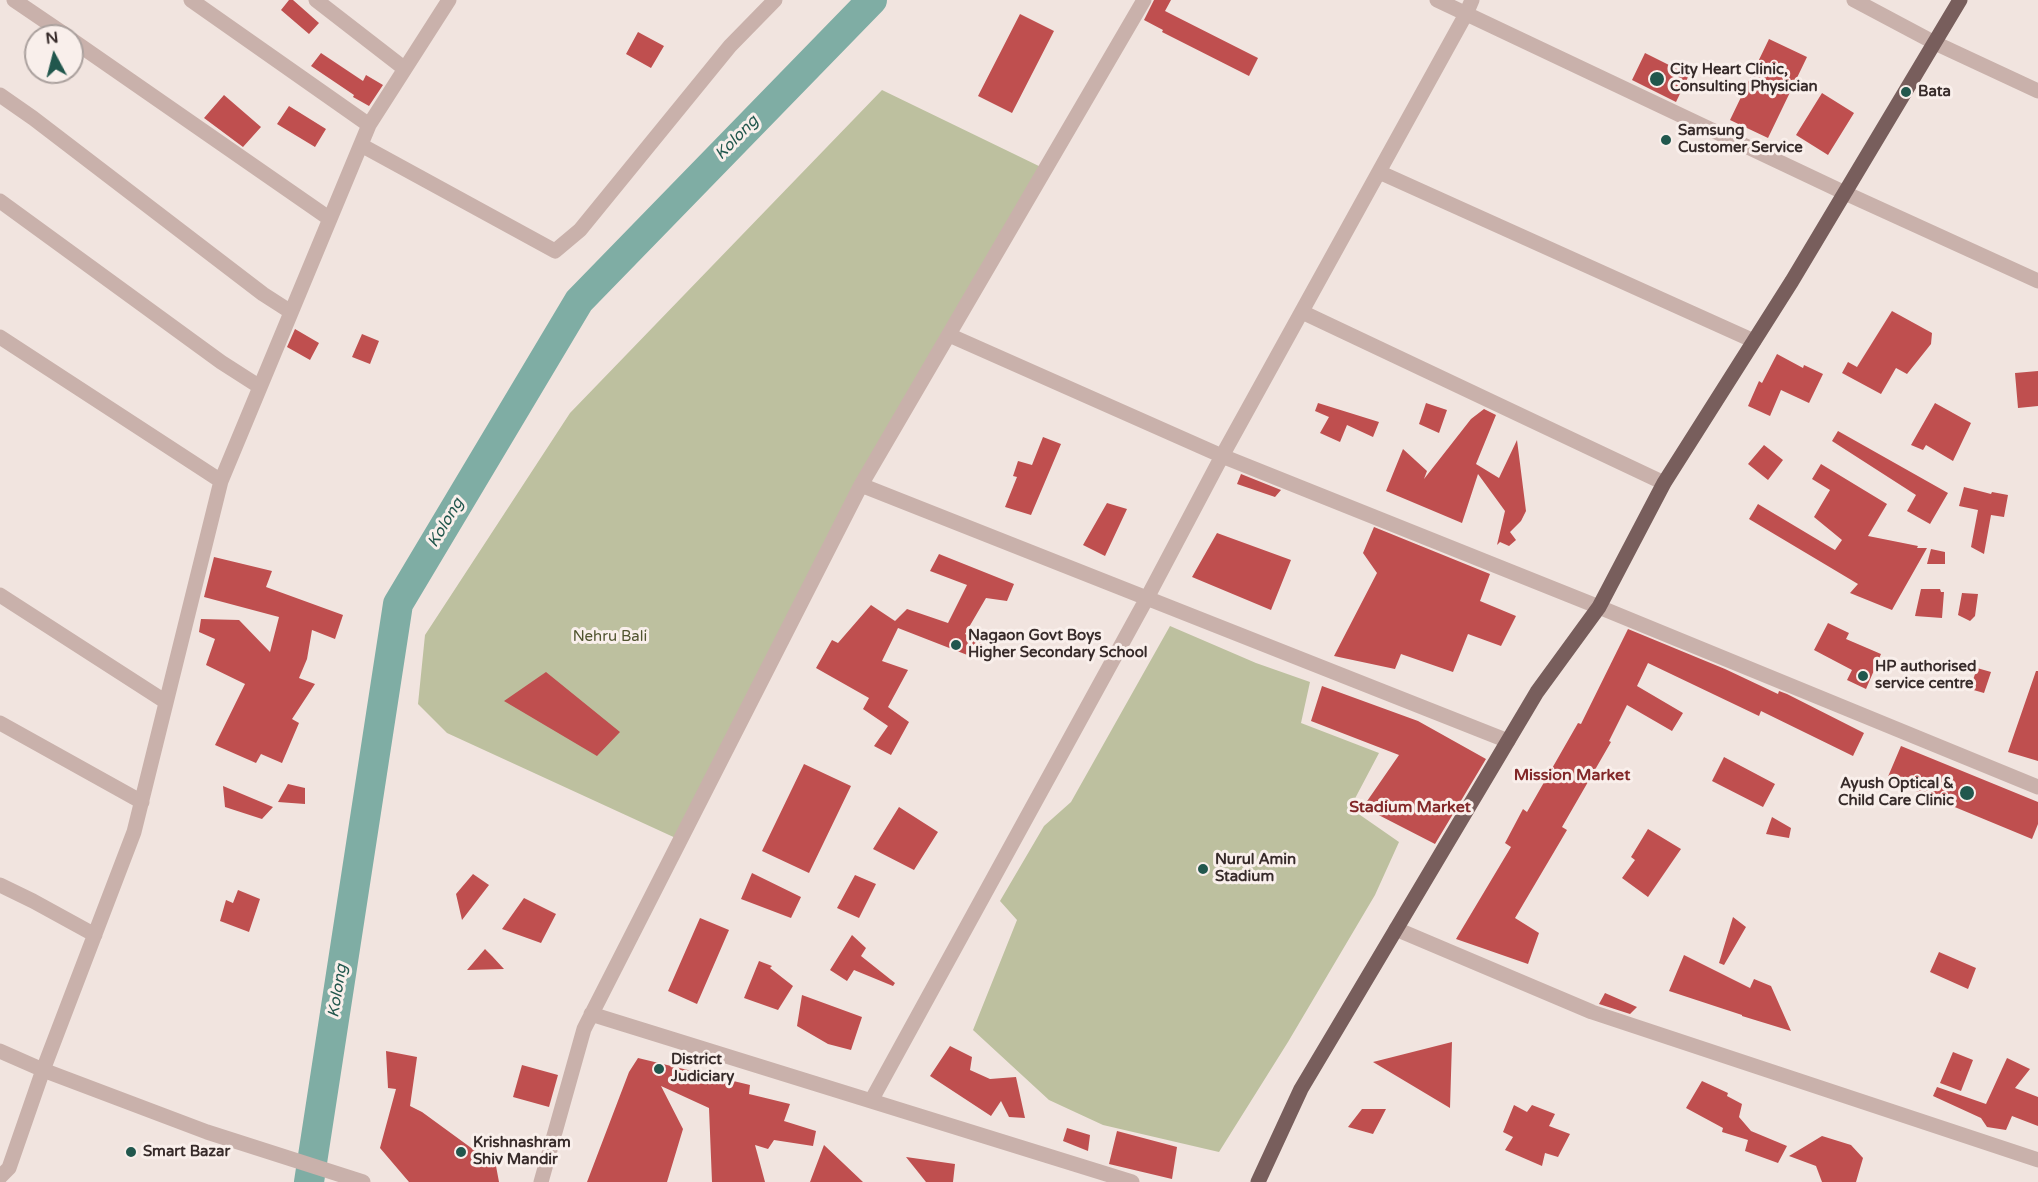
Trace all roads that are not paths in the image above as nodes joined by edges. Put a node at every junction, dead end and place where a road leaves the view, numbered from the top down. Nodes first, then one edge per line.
1 (14, 0) edge
2 (191, 0) edge
3 (316, 0) edge
4 (449, 0) edge
5 (775, 0) edge
6 (1144, 0) edge
7 (1437, 0) edge
8 (1854, 0) edge
9 (1960, 0) edge
10 (1469, 7) edge
11 (49, 24) edge
12 (1935, 43) junction
13 (84, 48) edge
14 (405, 69) junction
15 (2038, 91) edge
16 (0, 95) edge
17 (369, 124) junction
18 (361, 145) junction
19 (1379, 172) junction
20 (1845, 193) junction
21 (0, 201) edge
22 (330, 219) junction
23 (2038, 281) edge
24 (291, 312) junction
25 (1302, 312) junction
26 (949, 335) junction
27 (0, 337) edge
28 (1754, 341) junction
29 (260, 387) junction
30 (1222, 456) junction
31 (221, 481) junction
32 (1664, 483) junction
33 (861, 485) junction
34 (0, 595) edge
35 (1147, 598) junction
36 (1599, 607) junction
37 (166, 702) junction
38 (0, 723) edge
39 (1508, 741) junction
40 (2038, 787) edge
41 (142, 802) junction
42 (0, 885) edge
43 (1396, 929) junction
44 (95, 935) junction
45 (591, 1014) junction
46 (0, 1051) edge
47 (43, 1070) junction
48 (871, 1101) junction
49 (2038, 1160) edge
50 (0, 1177) edge
51 (363, 1182) edge
52 (541, 1182) edge
53 (1132, 1182) edge
54 (1258, 1182) edge

1 - 11 street
2 - 17 street
3 - 14 street
4 - 14 street
5 - 18 street
6 - 26 street
7 - 10 street
8 - 12 street
9 - 12 main road
10 - 19 street
10 - 20 street
12 - 15 street
12 - 20 main road
13 - 22 street
14 - 17 street
16 - 24 street
17 - 18 street
18 - 22 street
19 - 25 street
19 - 28 street
20 - 23 street
20 - 28 main road
21 - 29 street
22 - 24 street
24 - 29 street
25 - 30 street
25 - 32 street
26 - 30 street
26 - 33 street
27 - 31 street
28 - 32 main road
29 - 31 street
30 - 35 street
30 - 36 street
31 - 37 street
32 - 36 main road
33 - 35 street
33 - 45 street
34 - 37 street
35 - 39 street
35 - 48 street
36 - 39 main road
36 - 40 street
37 - 41 street
38 - 41 street
39 - 43 main road
41 - 44 street
42 - 44 street
43 - 49 street
43 - 54 main road
44 - 47 street
45 - 48 street
45 - 52 street
46 - 47 street
47 - 50 street
47 - 51 street
48 - 53 street

